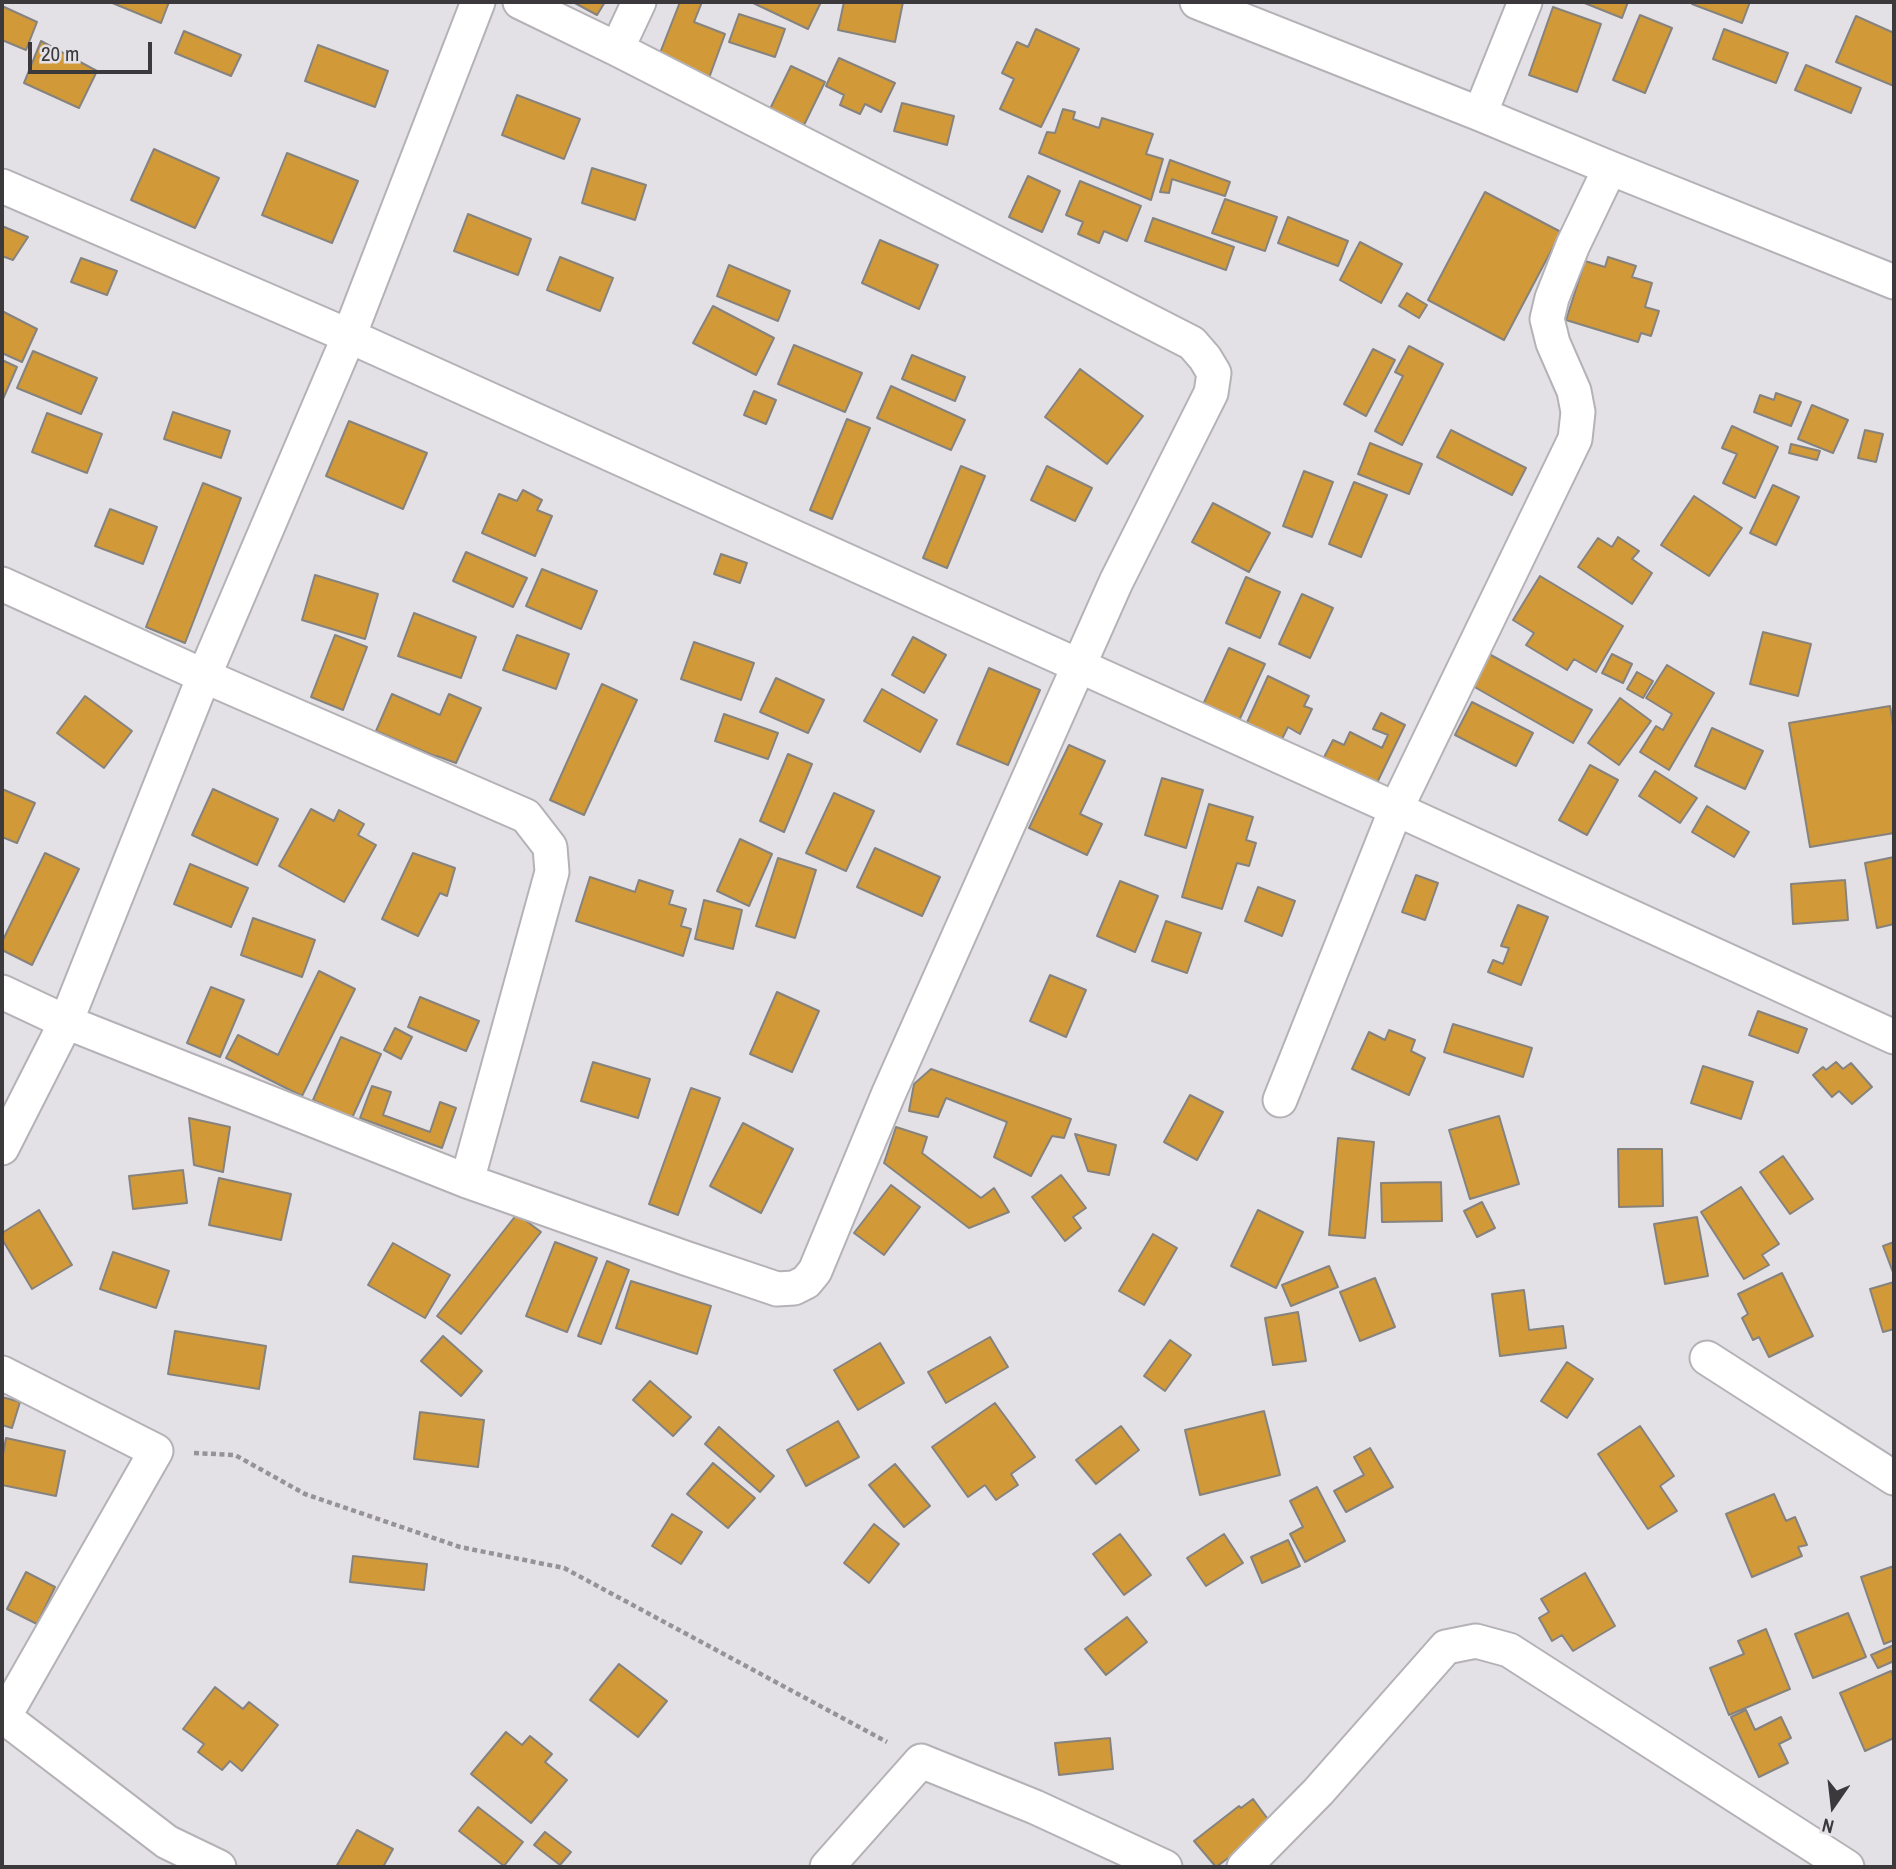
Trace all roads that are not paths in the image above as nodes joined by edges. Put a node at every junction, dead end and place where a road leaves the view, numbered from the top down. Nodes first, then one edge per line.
1 (478, 2) edge
2 (520, 2) edge
3 (639, 2) edge
4 (1197, 2) edge
5 (1525, 2) edge
6 (617, 49) junction
7 (1480, 114) junction
8 (1610, 168) junction
9 (2, 186) edge
10 (1894, 282) edge
11 (349, 336) junction
12 (2, 584) edge
13 (1080, 666) junction
14 (204, 676) junction
15 (1396, 809) junction
16 (2, 992) edge
17 (66, 1022) junction
18 (1894, 1037) edge
19 (1280, 1100) dead end
20 (2, 1148) edge
21 (467, 1181) junction
22 (1707, 1358) dead end
23 (2, 1374) edge
24 (1894, 1478) edge
25 (3, 1718) edge
26 (219, 1867) edge
27 (827, 1867) edge
28 (1165, 1867) edge
29 (1244, 1867) edge
30 (1847, 1867) edge

1 - 11 street
2 - 6 street
3 - 6 street
4 - 7 street
5 - 7 street
6 - 13 street
7 - 8 street
8 - 10 street
8 - 15 street
9 - 11 street
11 - 13 street
11 - 14 street
12 - 14 street
13 - 15 street
13 - 21 street
14 - 17 street
14 - 21 street
15 - 18 street
15 - 19 street
16 - 17 street
17 - 20 street
17 - 21 street
22 - 24 street
23 - 25 street
25 - 26 street
27 - 28 street
29 - 30 street

